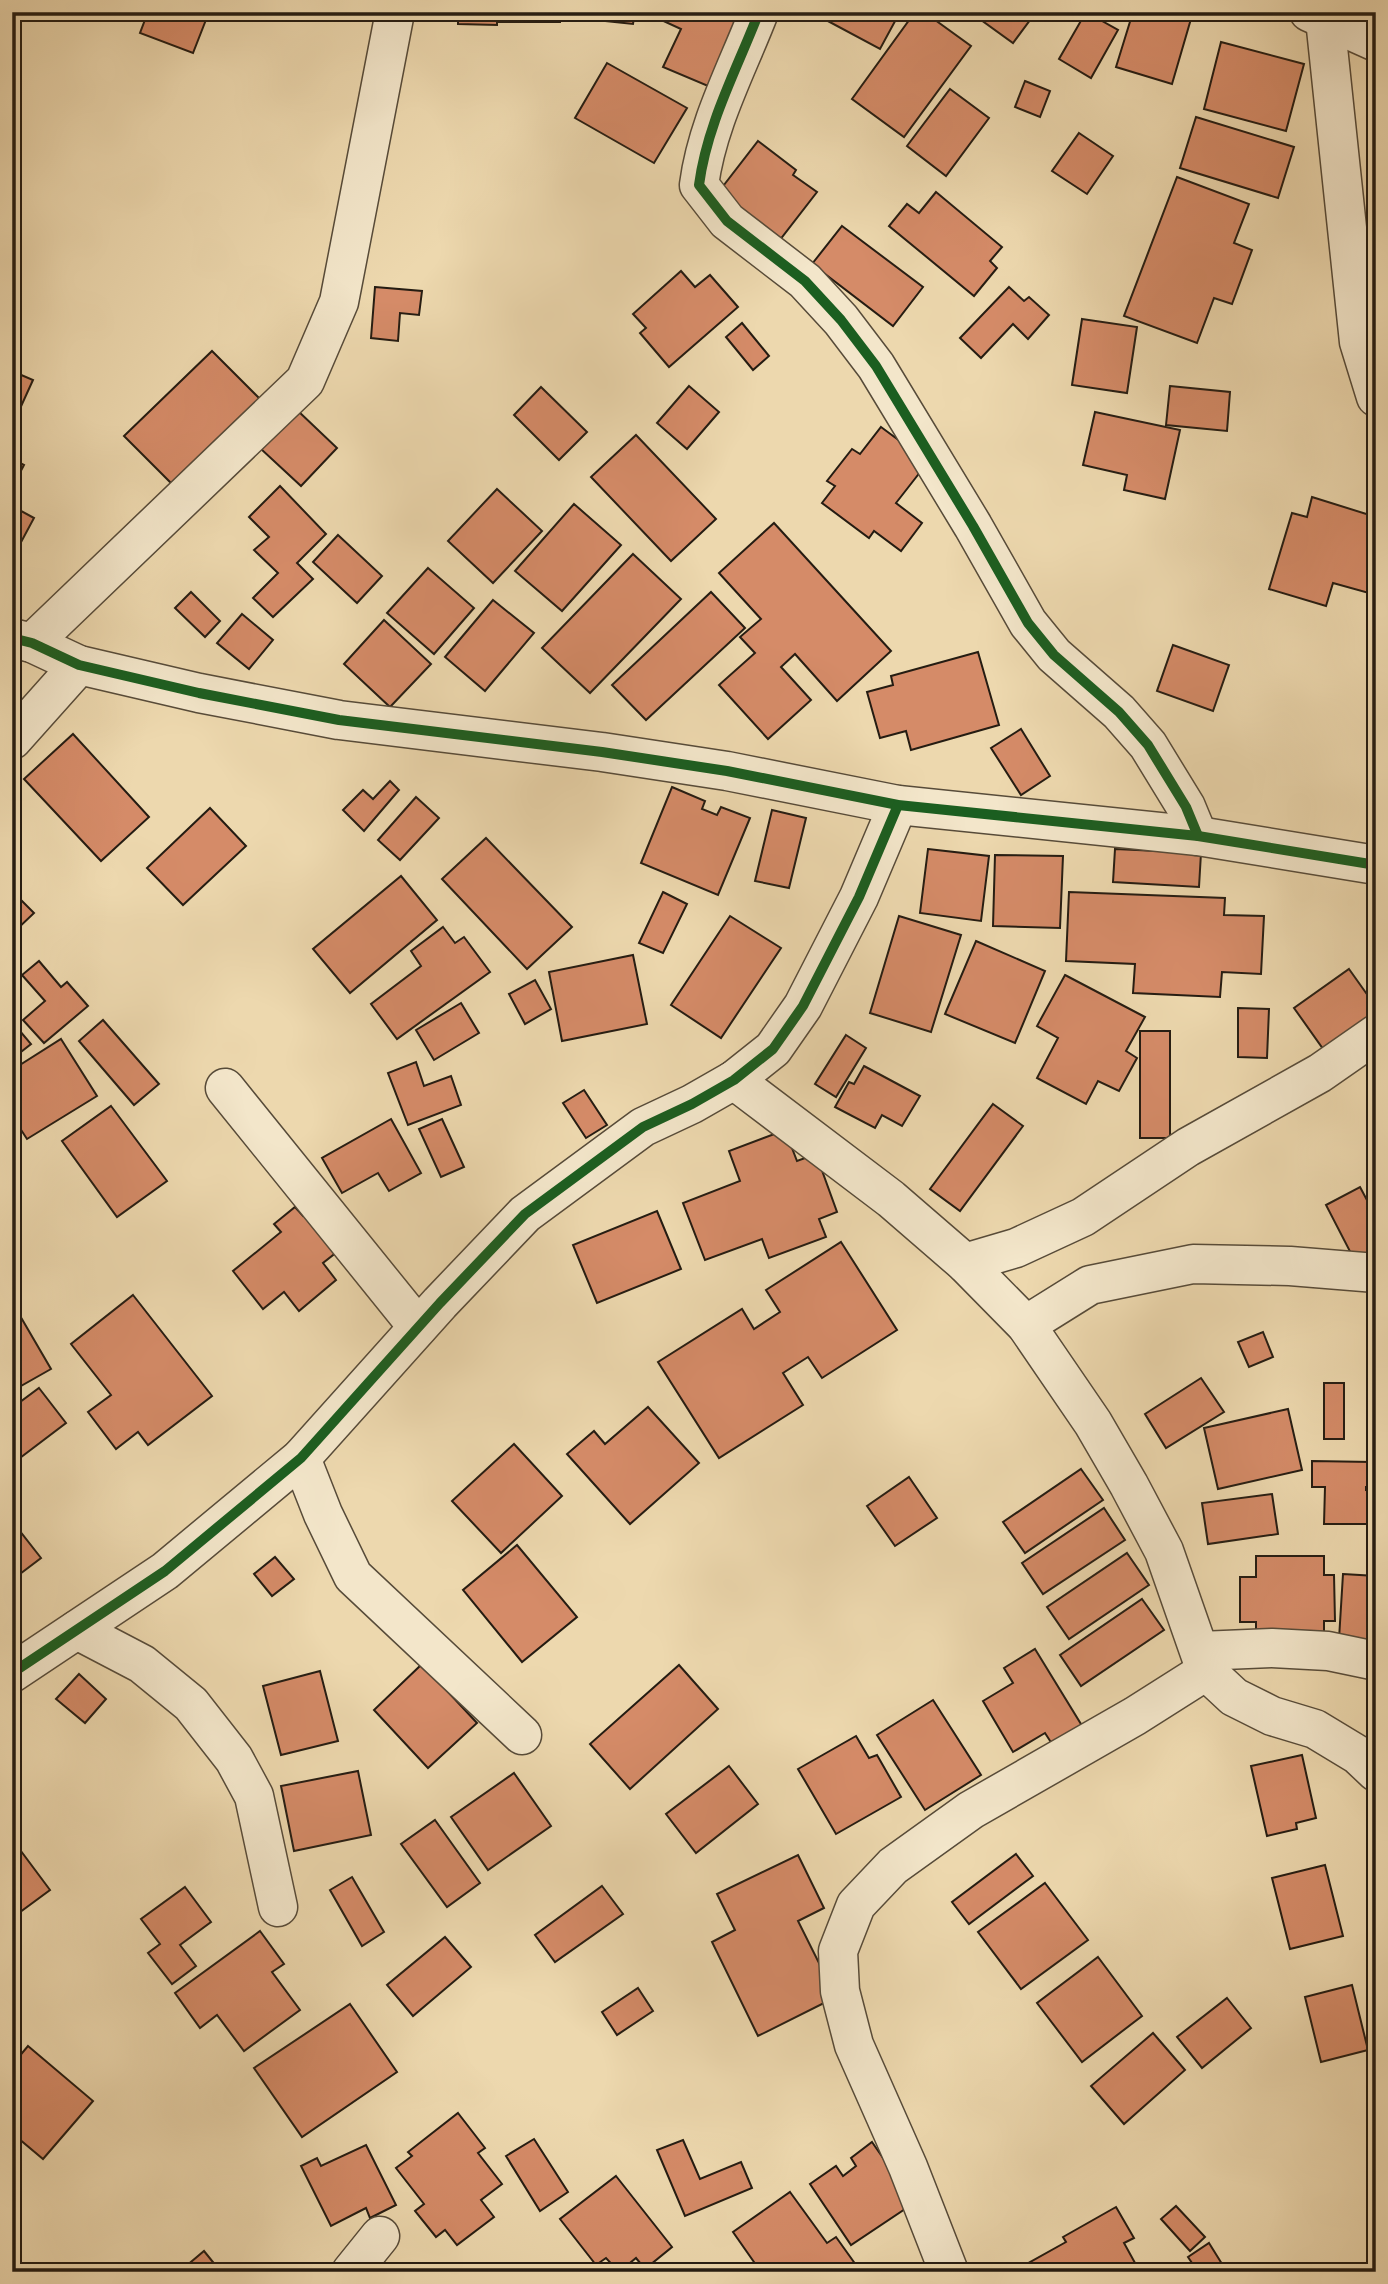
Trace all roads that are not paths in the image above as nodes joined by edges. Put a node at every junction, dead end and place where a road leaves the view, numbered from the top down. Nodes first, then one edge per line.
1 (395, 12) edge
2 (759, 12) edge
3 (1317, 15) edge
4 (1376, 42) edge
5 (1376, 397) edge
6 (22, 640) edge
7 (79, 665) junction
8 (12, 740) edge
9 (898, 804) junction
10 (1198, 836) junction
11 (1376, 865) edge
12 (1376, 1034) edge
13 (734, 1080) junction
14 (225, 1088) dead end
15 (965, 1263) junction
16 (1376, 1273) edge
17 (1026, 1325) junction
18 (418, 1327) junction
19 (301, 1458) junction
20 (77, 1630) junction
21 (1203, 1661) junction
22 (1376, 1661) edge
23 (12, 1673) edge
24 (522, 1735) dead end
25 (1376, 1772) edge
26 (278, 1907) dead end
27 (380, 2236) dead end
28 (351, 2272) edge
29 (949, 2272) edge

1 - 6 street
2 - 10 street
3 - 4 street
3 - 5 street
6 - 7 street
7 - 8 street
7 - 9 street
9 - 10 street
9 - 13 street
10 - 11 street
12 - 15 street
13 - 15 street
13 - 18 street
14 - 18 street
15 - 17 street
16 - 17 street
17 - 21 street
18 - 19 street
19 - 20 street
19 - 24 street
20 - 23 street
20 - 26 street
21 - 22 street
21 - 25 street
21 - 29 street
27 - 28 street

